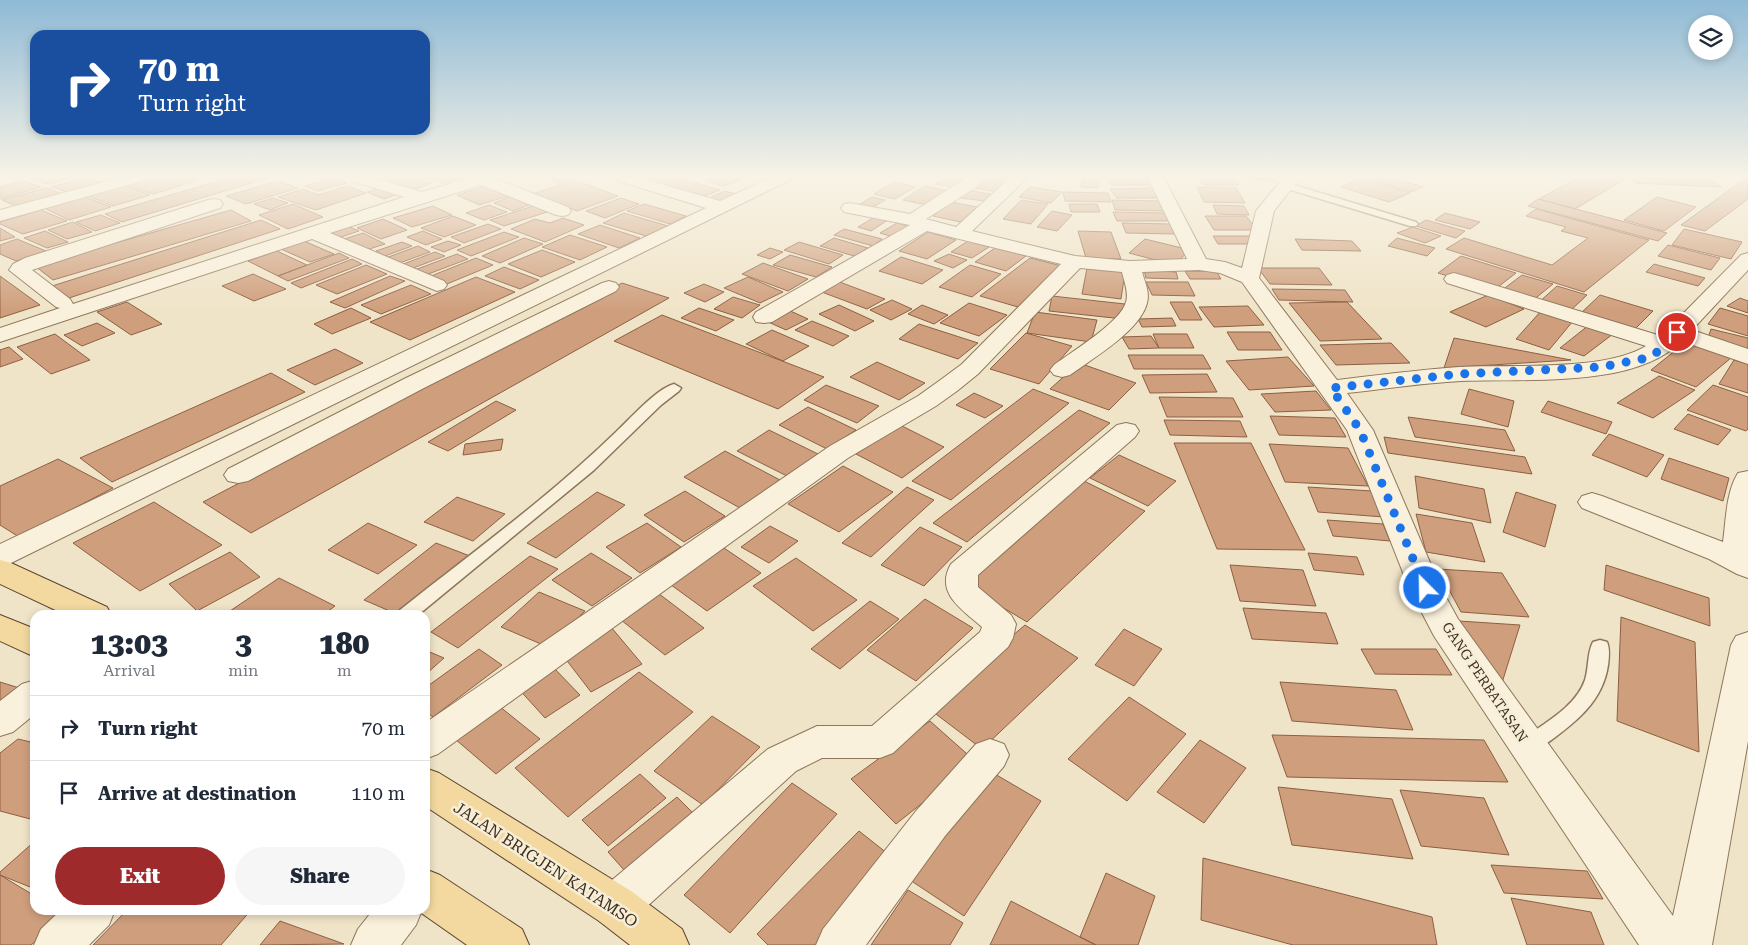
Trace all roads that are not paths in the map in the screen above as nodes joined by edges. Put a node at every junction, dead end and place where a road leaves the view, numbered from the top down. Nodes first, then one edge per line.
1 (157, 222) edge
2 (345, 222) edge
3 (689, 222) edge
4 (915, 222) edge
5 (972, 222) edge
6 (1178, 222) edge
7 (1262, 222) edge
8 (1407, 222) edge
9 (919, 223) junction
10 (1413, 224) dead end
11 (272, 233) dead end
12 (313, 233) junction
13 (960, 233) junction
14 (1075, 262) junction
15 (1199, 264) junction
16 (1746, 264) edge
17 (1130, 267) junction
18 (1249, 278) junction
19 (1454, 279) dead end
20 (437, 285) dead end
21 (609, 287) dead end
22 (63, 303) junction
23 (764, 317) dead end
24 (0, 324) edge
25 (0, 335) edge
26 (1671, 339) junction
27 (1748, 357) edge
28 (1062, 370) dead end
29 (384, 372) junction
30 (412, 384) junction
31 (674, 388) dead end
32 (1331, 388) junction
33 (1126, 431) dead end
34 (238, 474) dead end
35 (1748, 479) edge
36 (1592, 502) dead end
37 (0, 556) edge
38 (1742, 557) edge
39 (0, 571) edge
40 (84, 610) edge
41 (412, 610) edge
42 (0, 627) edge
43 (30, 642) edge
44 (1748, 645) edge
45 (1600, 647) dead end
46 (30, 698) edge
47 (0, 721) edge
48 (430, 739) edge
49 (1528, 746) junction
50 (990, 755) dead end
51 (430, 789) edge
52 (430, 893) edge
53 (615, 906) junction
54 (88, 915) edge
55 (396, 915) edge
56 (57, 945) edge
57 (374, 945) edge
58 (506, 945) edge
59 (666, 945) edge
60 (839, 945) edge
61 (1666, 945) edge
62 (1690, 945) edge

1 - 22 street
2 - 12 street
3 - 29 street
4 - 9 street, GANG PERBATASAN
5 - 13 street
6 - 15 street
7 - 18 street
8 - 10 lane
9 - 13 street, GANG PERBATASAN
9 - 23 street
11 - 22 street
12 - 20 street
12 - 25 street
13 - 14 street, GANG PERBATASAN
14 - 17 street, GANG PERBATASAN
14 - 48 street
15 - 17 street, GANG PERBATASAN
15 - 18 street, GANG PERBATASAN
16 - 26 street
17 - 28 street
18 - 32 street, GANG PERBATASAN
19 - 26 street
21 - 30 street
22 - 24 street
26 - 27 street
26 - 32 street
29 - 30 street
29 - 37 street
30 - 34 street
31 - 41 lane
32 - 49 street, GANG PERBATASAN
33 - 53 street
35 - 38 street
36 - 38 street
39 - 40 main road
42 - 43 main road
44 - 62 street
45 - 49 lane
46 - 47 street
49 - 61 street, GANG PERBATASAN
50 - 60 street
51 - 53 main road, JALAN BRIGJEN KATAMSO
52 - 58 main road
53 - 59 main road, JALAN BRIGJEN KATAMSO
54 - 56 street
55 - 57 street

